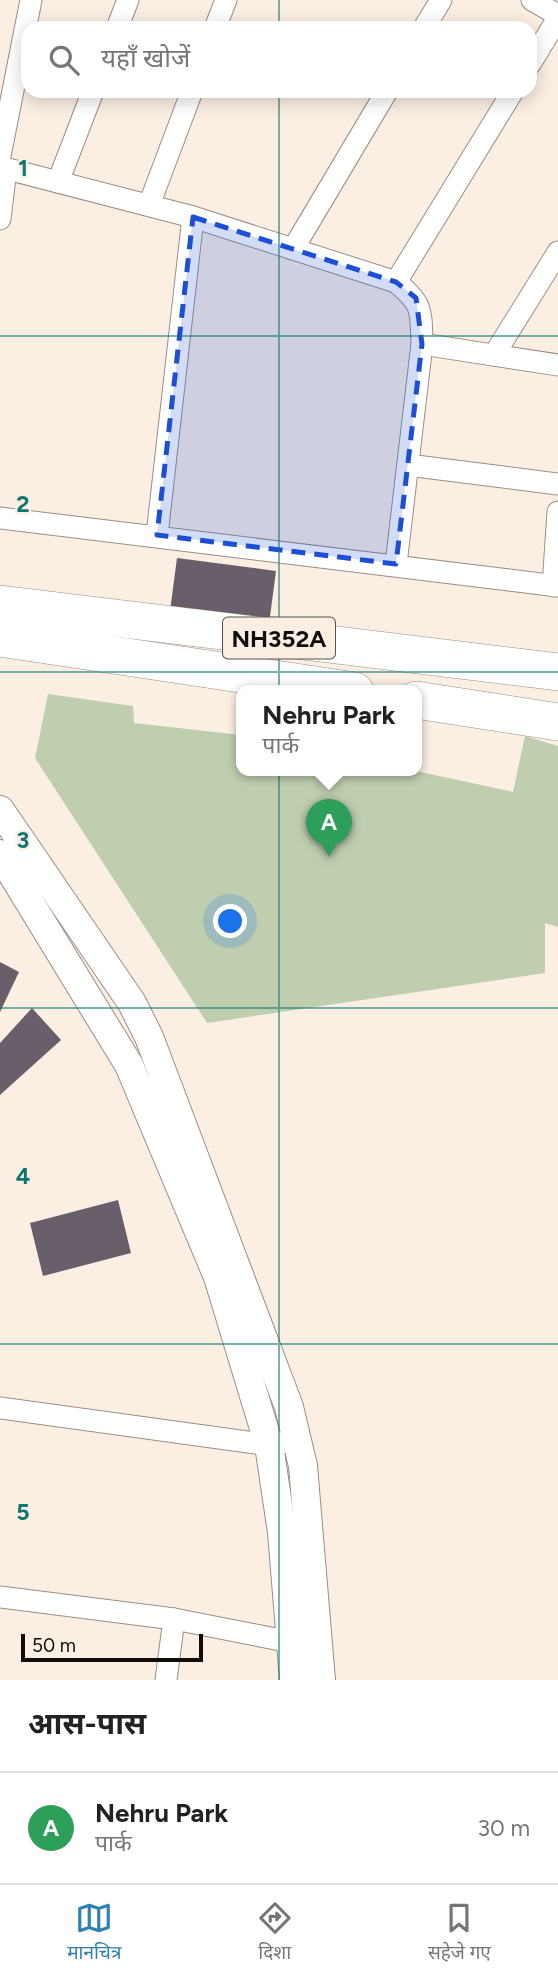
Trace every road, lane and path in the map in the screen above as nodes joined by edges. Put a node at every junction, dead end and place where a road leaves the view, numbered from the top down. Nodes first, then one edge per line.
1 (31, 0) edge
2 (128, 0) edge
3 (226, 0) edge
4 (441, 0) edge
5 (532, 0) edge
6 (558, 17) edge
7 (27, 21) edge
8 (120, 21) edge
9 (218, 21) edge
10 (428, 21) edge
11 (537, 52) edge
12 (21, 57) edge
13 (90, 98) edge
14 (189, 98) edge
15 (383, 98) edge
16 (509, 98) edge
17 (2, 164) edge
18 (58, 182) junction
19 (149, 205) junction
20 (193, 217) junction
21 (0, 219) edge
22 (293, 248) junction
23 (558, 252) edge
24 (396, 282) junction
25 (422, 344) junction
26 (494, 355) junction
27 (558, 365) edge
28 (408, 465) junction
29 (558, 484) edge
30 (558, 512) edge
31 (0, 518) edge
32 (157, 535) junction
33 (396, 564) junction
34 (555, 586) edge
35 (0, 604) edge
36 (0, 638) edge
37 (558, 672) edge
38 (315, 685) edge
39 (422, 701) edge
40 (558, 722) edge
41 (0, 810) edge
42 (0, 854) edge
43 (0, 1408) edge
44 (298, 1441) junction
45 (269, 1445) junction
46 (0, 1597) edge
47 (174, 1619) junction
48 (291, 1642) junction
49 (166, 1680) edge
50 (294, 1680) edge
51 (321, 1680) edge

1 - 7 street
2 - 8 street
3 - 9 street
4 - 10 street
5 - 6 street
6 - 11 street
12 - 17 street
13 - 18 street
14 - 19 street
15 - 22 street
16 - 24 street
17 - 18 street
17 - 21 street
18 - 19 street
19 - 20 street
20 - 22 street
20 - 32 street
22 - 24 street
23 - 26 street
24 - 25 street
25 - 26 street
25 - 28 street
26 - 27 street
28 - 29 street
28 - 33 street
30 - 34 street
31 - 32 street
32 - 33 street
33 - 34 street
35 - 37 highway, NH352A
36 - 38 highway, NH352A
39 - 40 highway
41 - 44 street
42 - 45 street
43 - 45 street
44 - 45 street
44 - 51 street
45 - 48 street
46 - 47 street
47 - 48 street
47 - 49 street
48 - 50 street

